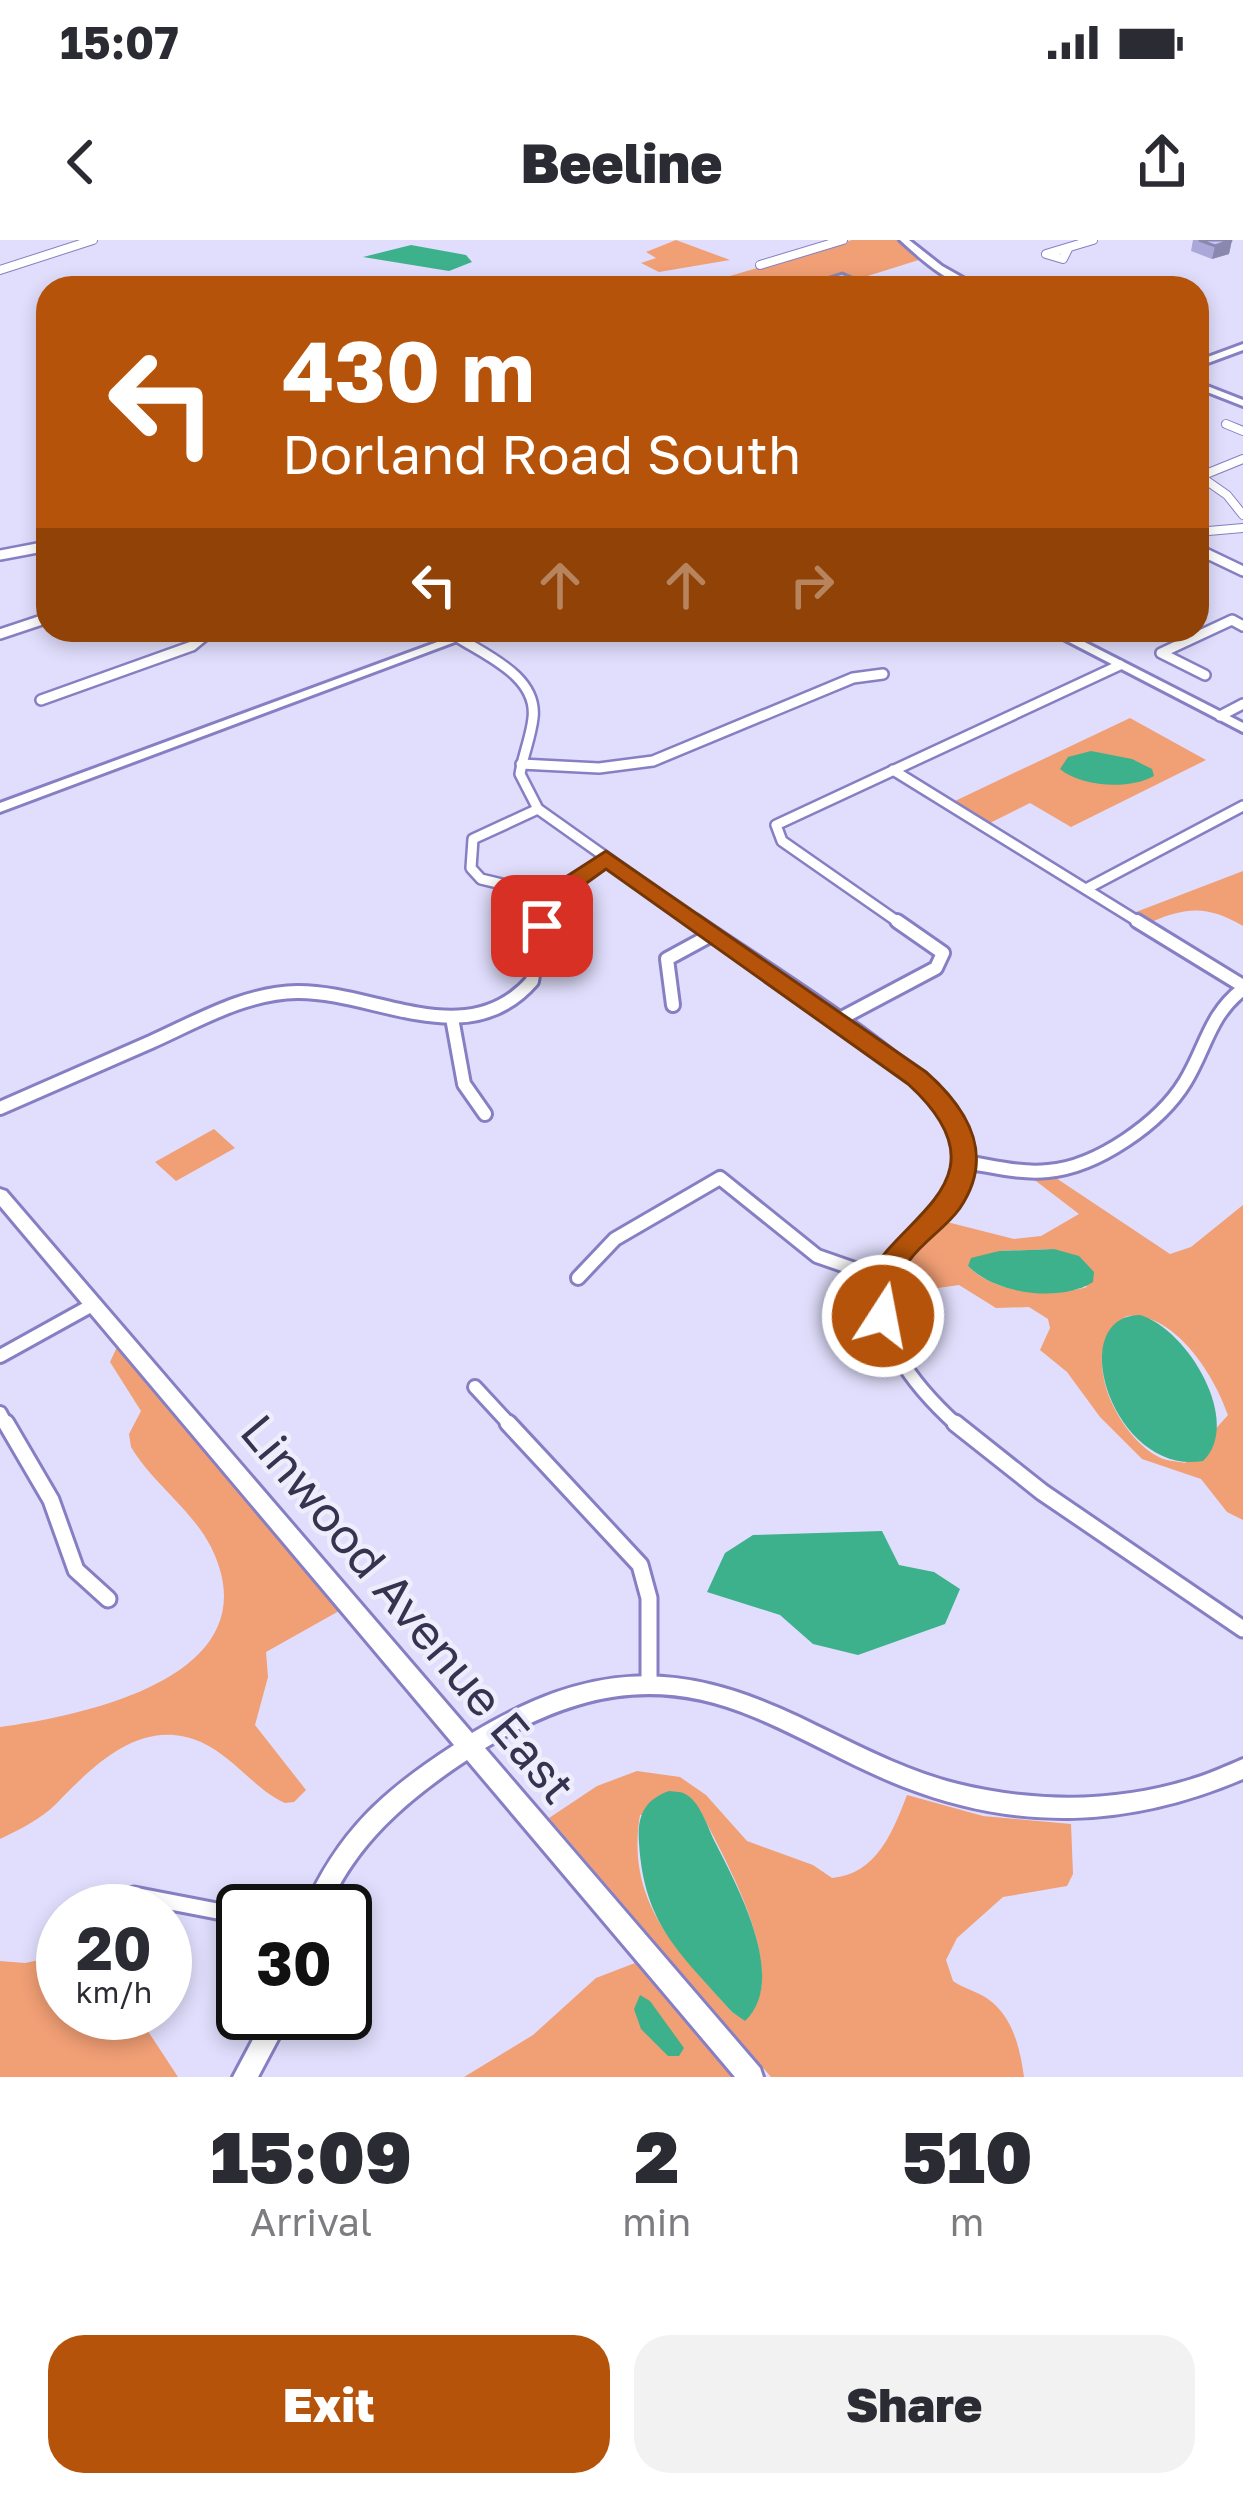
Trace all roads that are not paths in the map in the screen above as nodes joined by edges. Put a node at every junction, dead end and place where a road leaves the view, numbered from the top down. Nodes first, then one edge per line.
1 (93, 240) edge
2 (844, 240) edge
3 (904, 240) edge
4 (1093, 240) edge
5 (1068, 249) dead end
6 (760, 265) dead end
7 (0, 270) edge
8 (954, 276) edge
9 (1243, 347) edge
10 (1209, 360) edge
11 (1209, 390) edge
12 (1243, 403) edge
13 (1226, 424) dead end
14 (1243, 431) edge
15 (1243, 459) edge
16 (1209, 471) edge
17 (1209, 482) edge
18 (1243, 515) edge
19 (1243, 528) edge
20 (1209, 531) edge
21 (36, 548) edge
22 (0, 555) edge
23 (1209, 555) edge
24 (1243, 571) edge
25 (36, 622) edge
26 (1243, 626) edge
27 (1209, 630) edge
28 (0, 634) edge
29 (197, 642) edge
30 (448, 642) edge
31 (465, 642) edge
32 (1075, 642) edge
33 (1184, 642) edge
34 (1120, 665) junction
35 (883, 674) dead end
36 (1205, 676) dead end
37 (41, 700) dead end
38 (1243, 704) edge
39 (1220, 716) junction
40 (1243, 728) edge
41 (521, 764) junction
42 (892, 770) junction
43 (1243, 806) edge
44 (0, 808) edge
45 (538, 809) junction
46 (606, 858) junction
47 (1086, 889) junction
48 (552, 896) junction
49 (713, 934) junction
50 (1243, 987) edge
51 (674, 1005) dead end
52 (452, 1018) junction
53 (836, 1021) junction
54 (0, 1108) edge
55 (485, 1114) dead end
56 (965, 1162) junction
57 (0, 1195) edge
58 (578, 1278) dead end
59 (886, 1280) junction
60 (94, 1304) junction
61 (0, 1356) edge
62 (475, 1387) dead end
63 (0, 1414) edge
64 (109, 1599) dead end
65 (1243, 1630) edge
66 (649, 1684) junction
67 (470, 1746) junction
68 (1241, 1774) edge
69 (327, 1884) edge
70 (265, 2040) edge
71 (245, 2077) edge
72 (751, 2077) edge

1 - 7 street
2 - 6 street
3 - 8 street
4 - 5 street
9 - 10 street
11 - 12 street
13 - 14 street
15 - 16 street
17 - 18 street
19 - 20 street
21 - 22 street
23 - 24 street
25 - 28 street
26 - 27 street
29 - 37 street
30 - 44 street
31 - 41 street
32 - 34 street
33 - 36 street
34 - 39 street
34 - 42 street
35 - 41 street
38 - 39 street
39 - 40 street
41 - 45 street
42 - 47 street
42 - 53 street
43 - 47 street
45 - 46 street
45 - 48 street
46 - 48 street
46 - 49 street
47 - 50 street
48 - 52 street
49 - 51 street
49 - 53 street
50 - 56 street
52 - 54 street
52 - 55 street
53 - 56 street
56 - 59 street
57 - 60 street, Linwood Avenue East
58 - 59 street
59 - 65 street
60 - 61 street
60 - 67 street, Linwood Avenue East
62 - 66 street
63 - 64 street
66 - 67 street
66 - 68 street
67 - 69 street
67 - 72 street, Linwood Avenue East
70 - 71 street

